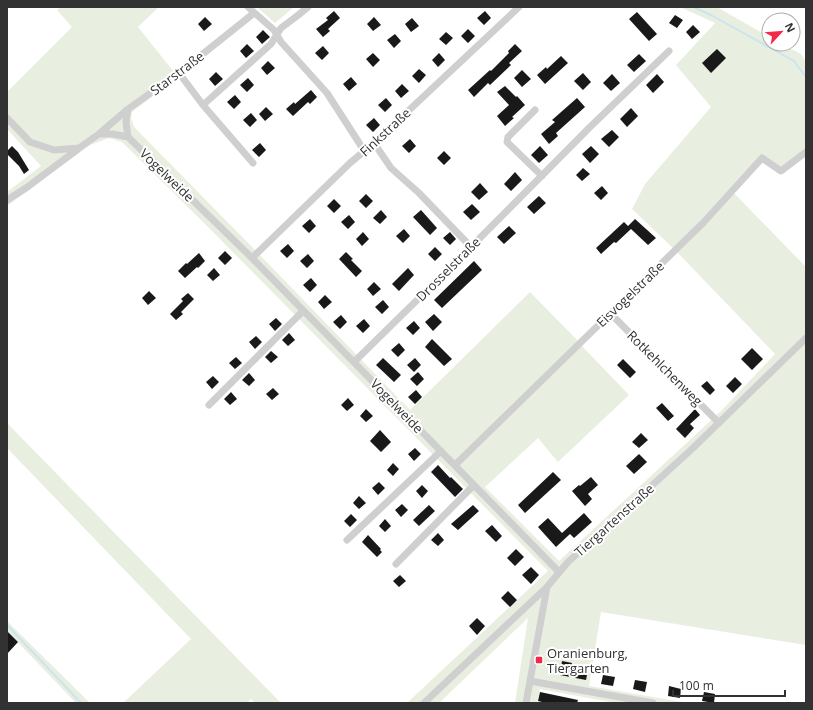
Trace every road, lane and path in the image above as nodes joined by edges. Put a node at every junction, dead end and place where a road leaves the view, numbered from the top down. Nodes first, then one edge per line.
1 (248, 7) edge
2 (308, 7) edge
3 (519, 7) edge
4 (254, 13) junction
5 (276, 35) junction
6 (670, 51) dead end
7 (178, 73) junction
8 (203, 105) junction
9 (128, 109) junction
10 (535, 110) dead end
11 (7, 118) edge
12 (99, 134) junction
13 (128, 137) junction
14 (374, 143) junction
15 (79, 148) junction
16 (364, 152) junction
17 (806, 152) edge
18 (253, 163) dead end
19 (542, 176) junction
20 (7, 200) edge
21 (471, 247) junction
22 (252, 258) junction
23 (304, 310) junction
24 (610, 313) junction
25 (806, 338) edge
26 (354, 362) junction
27 (209, 405) dead end
28 (719, 423) junction
29 (441, 451) junction
30 (455, 465) junction
31 (474, 485) junction
32 (347, 540) dead end
33 (396, 564) dead end
34 (559, 572) junction
35 (547, 587) junction
36 (530, 681) junction
37 (424, 703) edge
38 (526, 703) edge
39 (653, 703) edge

1 - 4 street
2 - 5 street
3 - 14 street, Finkstraße
4 - 5 street
4 - 7 street, Starstraße
5 - 8 street
5 - 16 street
6 - 19 street, Drosselstraße
7 - 8 street
7 - 9 street, Starstraße
8 - 18 street
9 - 12 street, Starstraße
9 - 13 street
10 - 19 street
11 - 15 street
12 - 13 street
12 - 15 street
13 - 22 street, Vogelweide
14 - 16 street, Finkstraße
14 - 21 street
15 - 20 street
16 - 22 street, Finkstraße
17 - 24 street, Eisvogelstraße
19 - 21 street, Drosselstraße
21 - 26 street, Drosselstraße
22 - 23 street, Vogelweide
23 - 26 street, Vogelweide
23 - 27 street
24 - 28 street, Rotkehlchenweg
24 - 30 street, Eisvogelstraße
25 - 28 street, Tiergartenstraße
26 - 29 street, Vogelweide
28 - 34 street, Tiergartenstraße
29 - 30 street, Vogelweide
29 - 32 street
30 - 31 street, Vogelweide
31 - 33 street
31 - 34 street, Vogelweide
34 - 35 street, Tiergartenstraße
35 - 36 street
35 - 37 street, Tiergartenstraße
36 - 38 street
36 - 39 street

